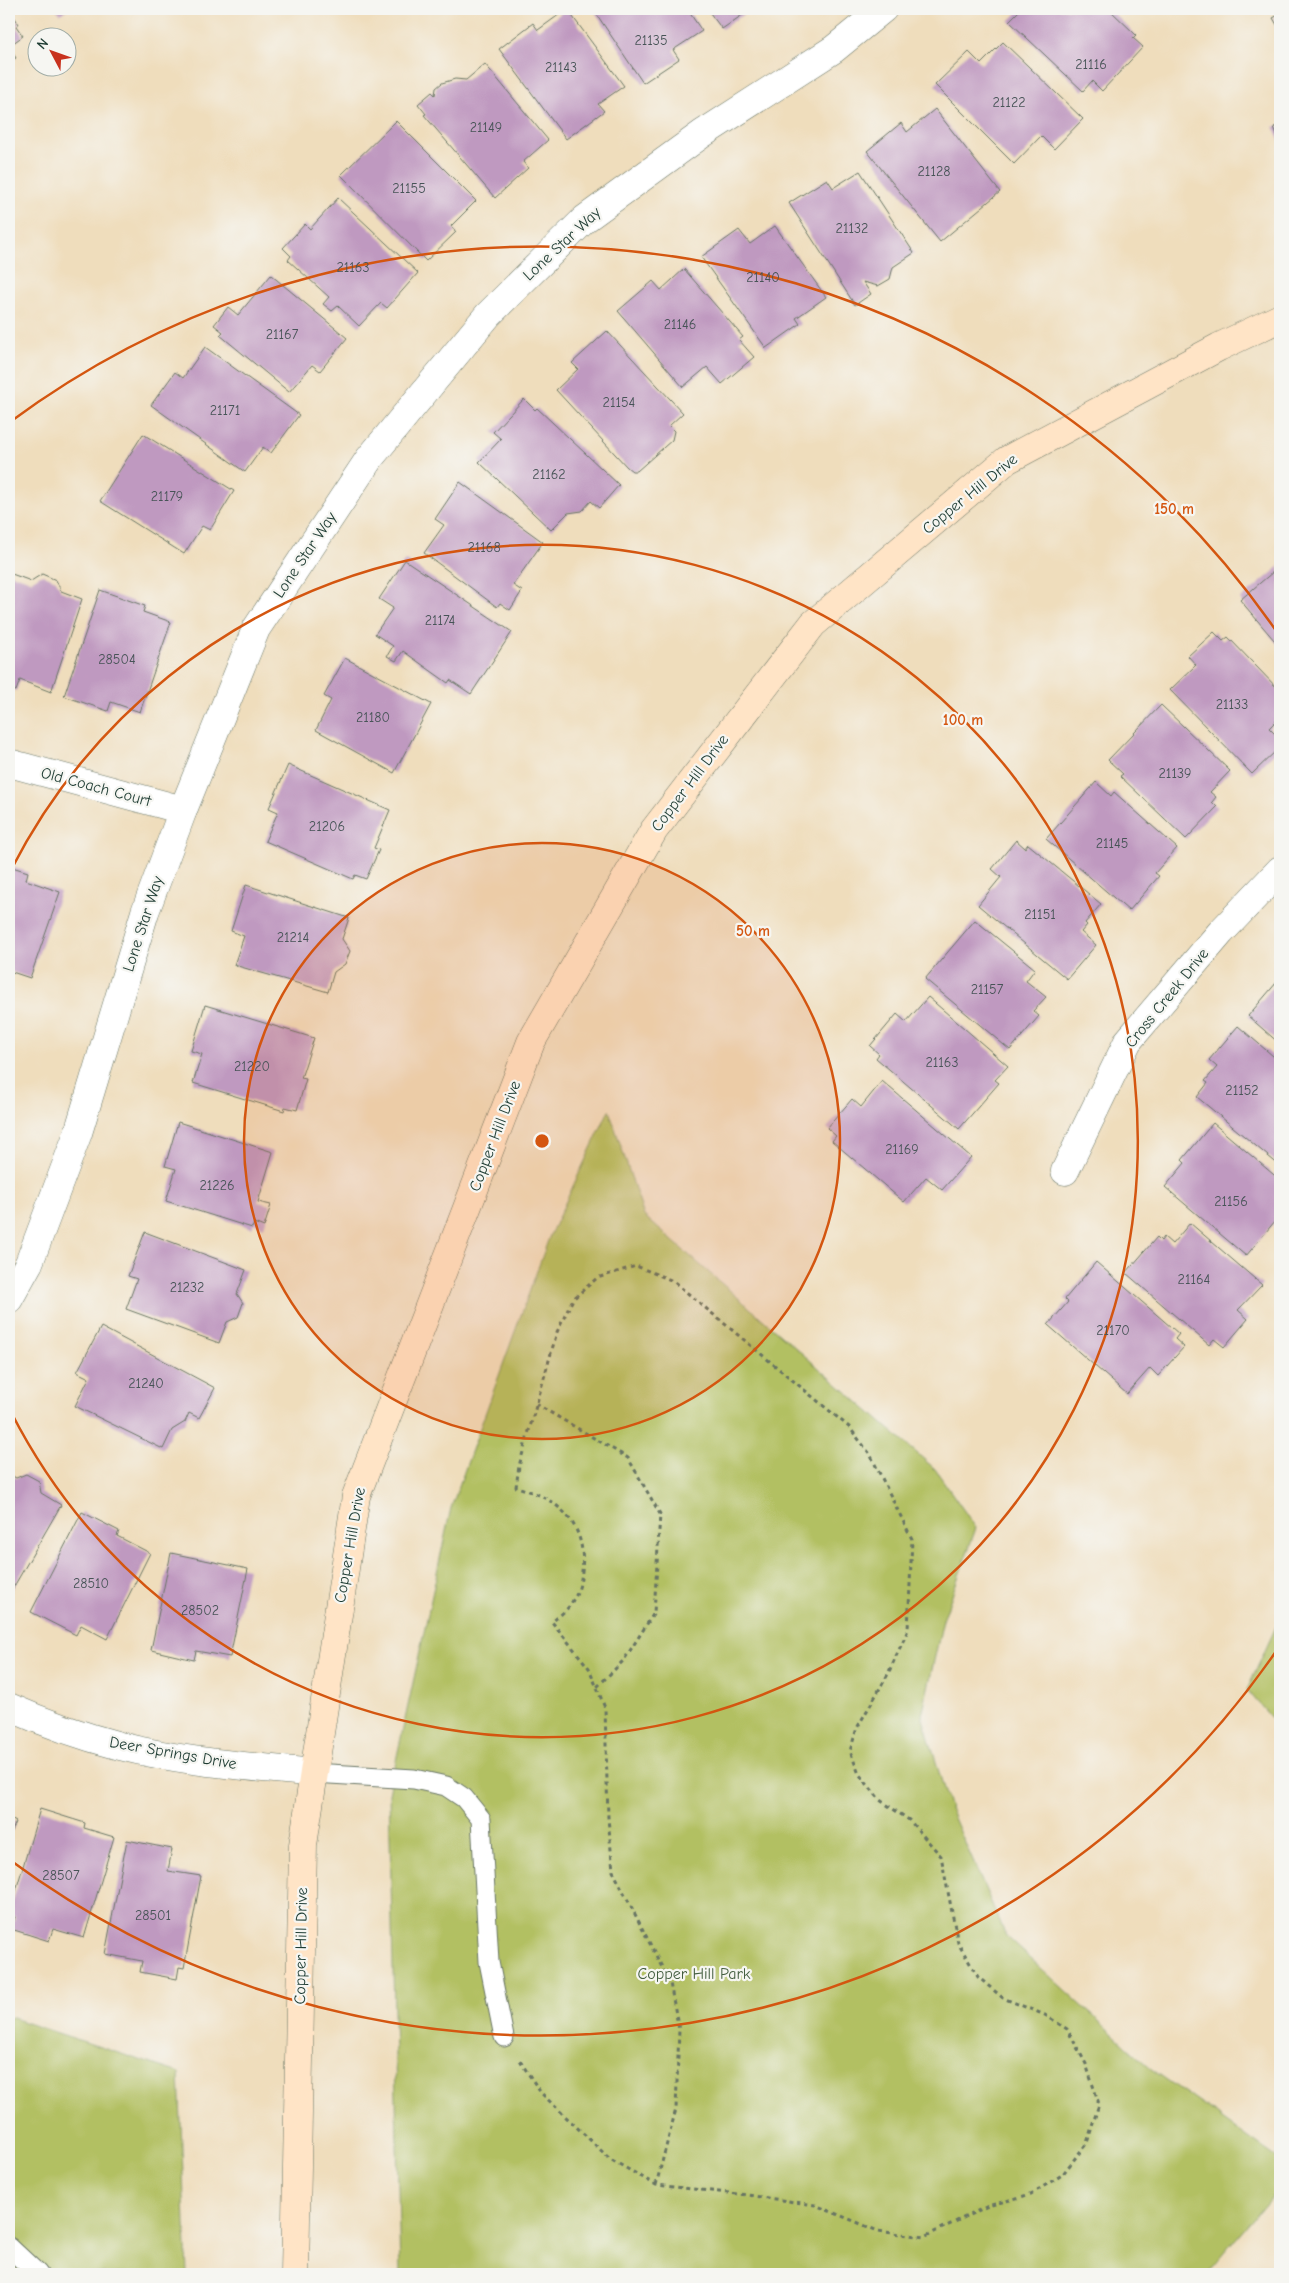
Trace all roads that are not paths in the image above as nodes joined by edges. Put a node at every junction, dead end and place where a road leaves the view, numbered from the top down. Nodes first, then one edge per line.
1 (883, 9) edge
2 (1280, 318) edge
3 (9, 763) edge
4 (183, 810) junction
5 (1280, 870) edge
6 (1065, 1170) dead end
7 (9, 1299) edge
8 (9, 1708) edge
9 (313, 1773) junction
10 (504, 2037) road end
11 (9, 2247) edge
12 (38, 2274) edge
13 (296, 2274) edge

1 - 4 street, Lone Star Way
2 - 9 main road, Copper Hill Drive
3 - 4 street, Old Coach Court
4 - 7 street, Lone Star Way
5 - 6 street, Cross Creek Drive
8 - 9 street, Deer Springs Drive
9 - 10 lane
9 - 13 main road, Copper Hill Drive
11 - 12 lane

